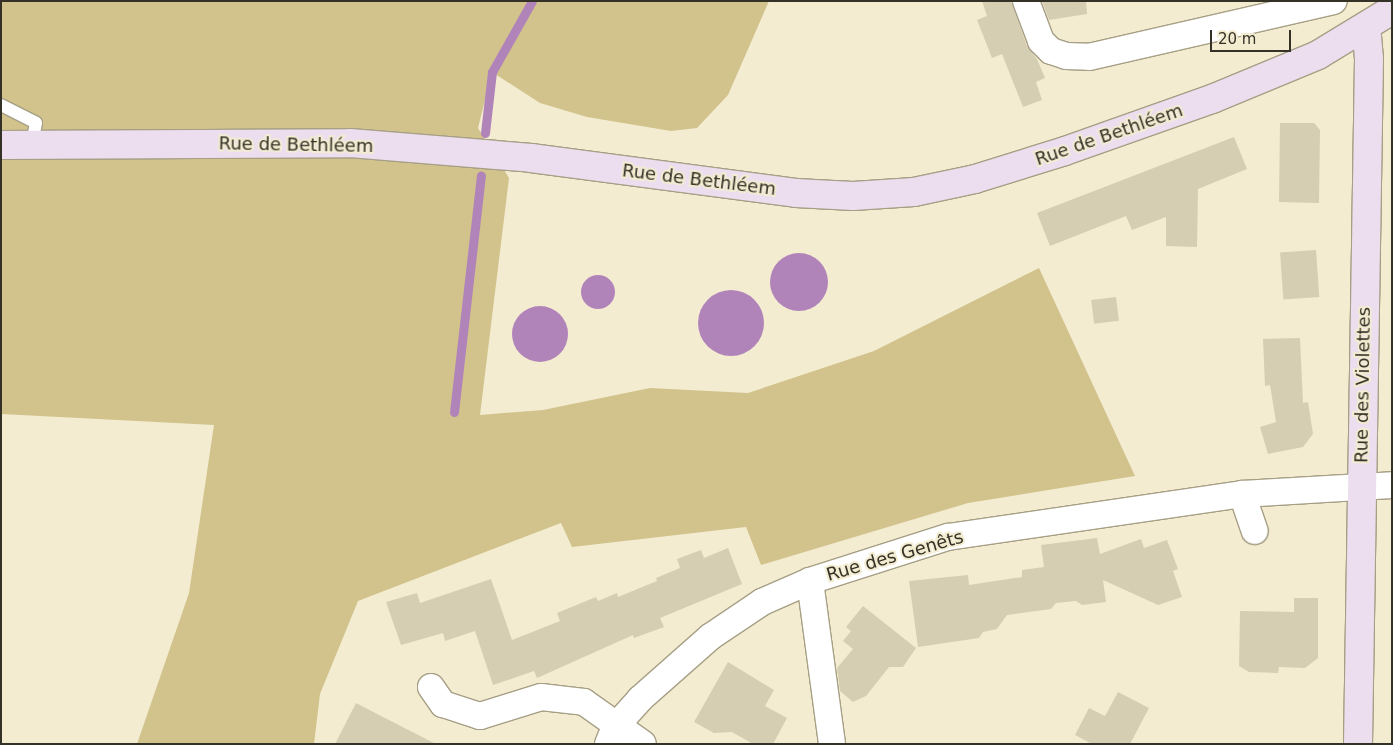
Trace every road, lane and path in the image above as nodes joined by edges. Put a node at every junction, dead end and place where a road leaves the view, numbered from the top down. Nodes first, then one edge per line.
1 (1026, 1) edge
2 (1334, 1) edge
3 (1388, 1) edge
4 (1392, 5) edge
5 (1392, 10) edge
6 (1366, 26) junction
7 (1, 104) edge
8 (32, 144) junction
9 (1, 145) edge
10 (1392, 485) edge
11 (1361, 486) junction
12 (1242, 494) junction
13 (1255, 531) dead end
14 (810, 581) junction
15 (431, 687) dead end
16 (612, 735) edge
17 (643, 744) edge
18 (832, 744) edge
19 (1358, 744) edge

1 - 2 street
3 - 4 street
5 - 6 main road, Rue de Bethléem
6 - 8 main road, Rue de Bethléem
6 - 11 main road, Rue des Violettes
7 - 8 lane
8 - 9 main road, Rue de Bethléem
10 - 11 street, Rue des Genêts
11 - 12 street, Rue des Genêts
11 - 19 main road, Rue des Violettes
12 - 13 street
12 - 14 street, Rue des Genêts
14 - 16 street, Rue des Genêts
14 - 18 street
15 - 16 street
16 - 17 street

